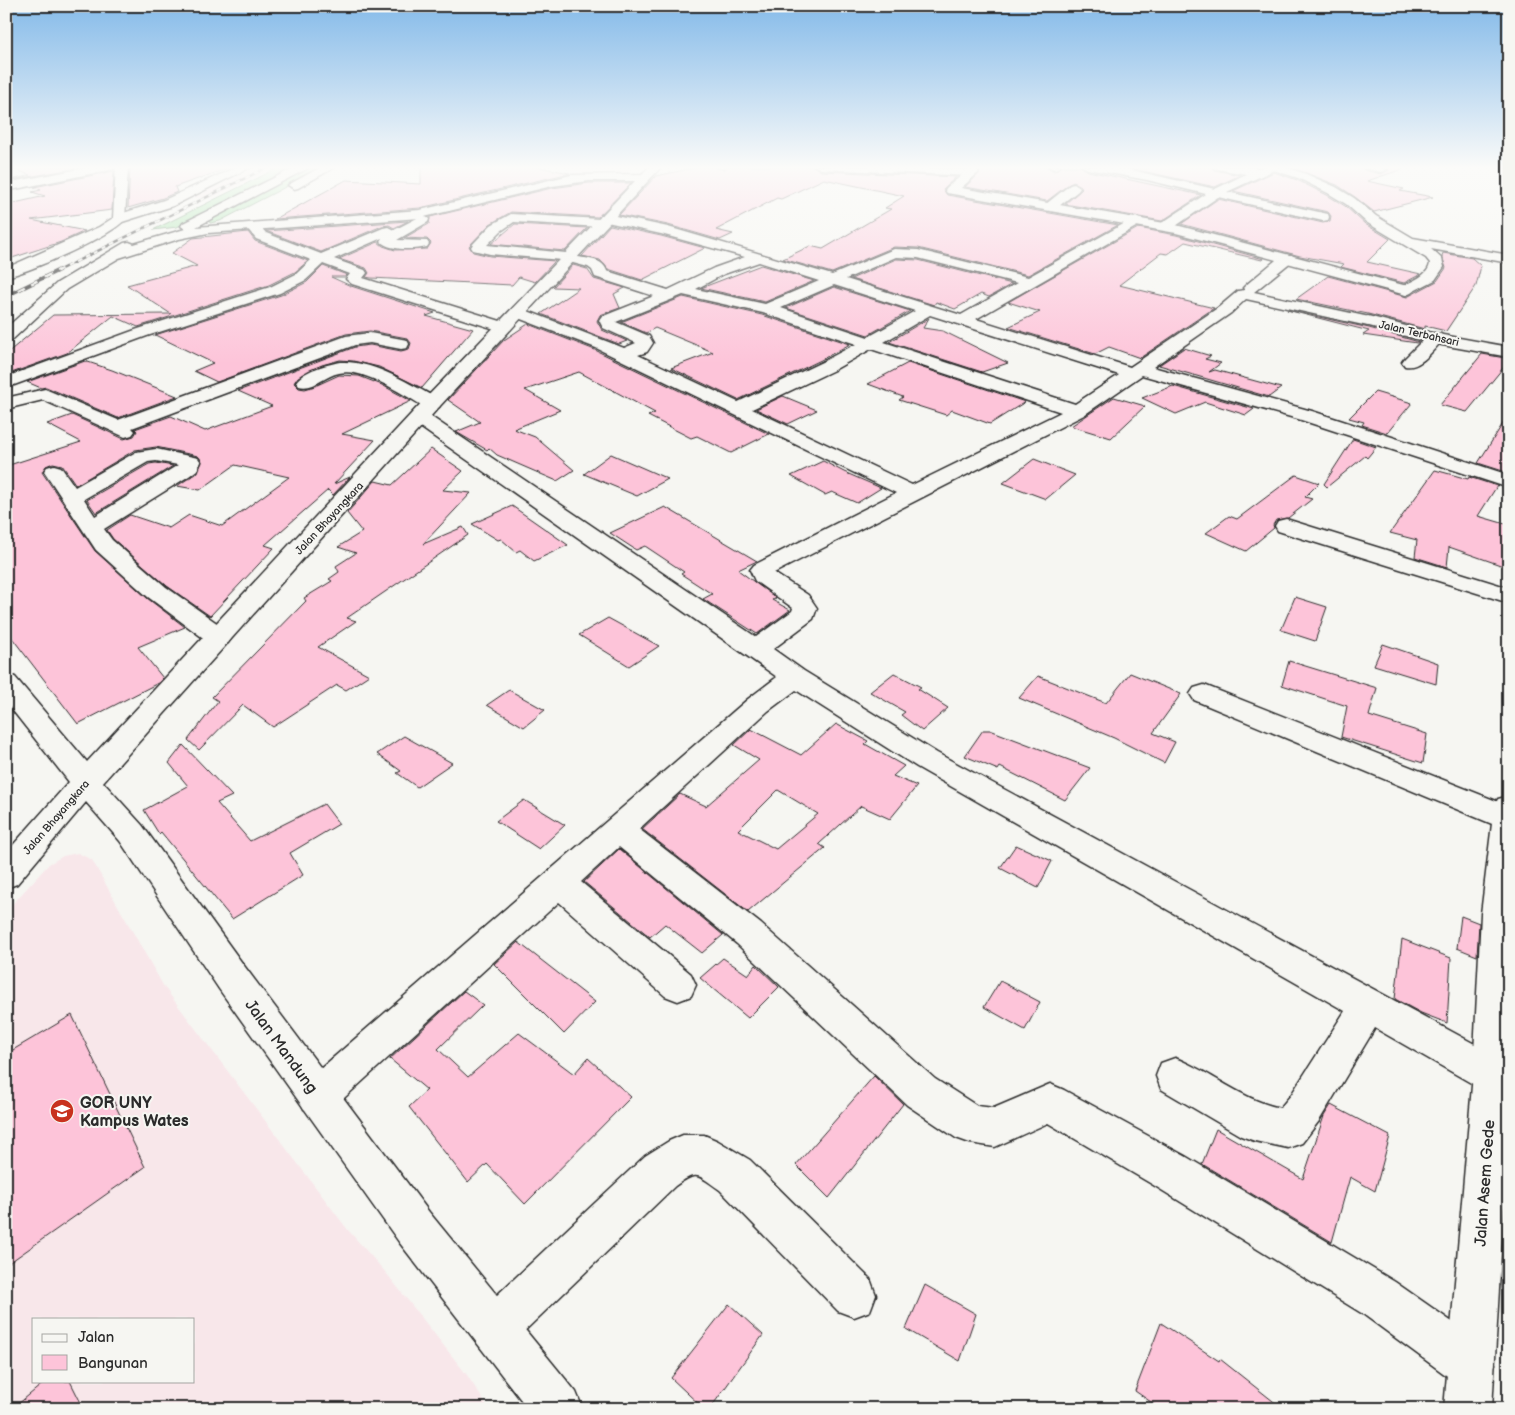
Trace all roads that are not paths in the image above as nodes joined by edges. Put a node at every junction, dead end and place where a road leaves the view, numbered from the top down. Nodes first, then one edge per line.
1 (100, 232) edge
2 (165, 232) edge
3 (192, 232) edge
4 (257, 232) edge
5 (392, 232) joint
6 (492, 232) edge
7 (594, 232) edge
8 (662, 232) edge
9 (1119, 232) edge
10 (1185, 232) edge
11 (1395, 232) edge
12 (1411, 241) junction
13 (422, 244) dead end
14 (114, 255) junction
15 (760, 257) junction
16 (569, 258) junction
17 (1287, 258) junction
18 (1509, 258) edge
19 (322, 260) junction
20 (9, 271) edge
21 (833, 280) junction
22 (1032, 282) junction
23 (1406, 290) junction
24 (675, 292) junction
25 (1247, 292) junction
26 (767, 310) junction
27 (930, 310) junction
28 (512, 320) junction
29 (963, 320) junction
30 (1368, 321) junction
31 (6, 337) edge
32 (1435, 338) junction
33 (871, 343) junction
34 (401, 344) dead end
35 (1509, 352) edge
36 (624, 354) junction
37 (1411, 362) dead end
38 (1136, 371) junction
39 (305, 382) dead end
40 (6, 383) edge
41 (6, 404) edge
42 (736, 410) junction
43 (426, 411) junction
44 (1077, 411) junction
45 (54, 471) dead end
46 (1509, 482) edge
47 (914, 494) junction
48 (72, 497) junction
49 (1286, 526) dead end
50 (92, 527) junction
51 (1509, 596) edge
52 (219, 637) junction
53 (756, 648) junction
54 (795, 677) junction
55 (6, 683) edge
56 (1204, 694) dead end
57 (86, 782) junction
58 (1508, 812) edge
59 (618, 828) junction
60 (6, 875) edge
61 (559, 882) junction
62 (1503, 946) edge
63 (678, 985) dead end
64 (1368, 1006) junction
65 (1176, 1076) dead end
66 (318, 1096) junction
67 (1496, 1102) edge
68 (854, 1295) dead end
69 (496, 1327) junction
70 (1471, 1364) junction
71 (559, 1409) edge
72 (1468, 1409) edge

1 - 20 street
2 - 14 street
3 - 14 street
4 - 19 street
5 - 13 street
5 - 19 street
6 - 16 street
7 - 16 street, Jalan Bhayangkara
8 - 15 street
9 - 22 street
10 - 17 street
11 - 12 street
12 - 18 street
12 - 23 street, Jalan Terbahsari
14 - 31 street
15 - 21 street
15 - 24 street
16 - 24 street
16 - 28 street, Jalan Bhayangkara
17 - 23 street
17 - 25 street
19 - 28 street
19 - 40 street
21 - 22 street
21 - 26 street
21 - 27 street
22 - 29 street
23 - 30 street, Jalan Terbahsari
24 - 26 street
24 - 36 street
25 - 30 street
25 - 38 street
26 - 33 street
27 - 29 street
27 - 33 street
28 - 36 street
28 - 43 street, Jalan Bhayangkara
29 - 38 street
30 - 32 street, Jalan Terbahsari
32 - 35 street, Jalan Terbahsari
32 - 37 street
33 - 42 street
33 - 44 street
34 - 41 street
36 - 42 street
38 - 44 street
38 - 46 street
39 - 43 street
42 - 47 street
43 - 52 street, Jalan Bhayangkara
43 - 53 street
44 - 47 street
45 - 48 street
47 - 53 street
48 - 50 street
48 - 50 street
49 - 51 street
50 - 52 street
52 - 57 street, Jalan Bhayangkara
53 - 54 street
54 - 59 street
54 - 64 street
55 - 57 street, Jalan Mandung
56 - 58 street
57 - 60 street, Jalan Bhayangkara
57 - 66 street, Jalan Mandung
58 - 62 street, Jalan Asem Gede
59 - 61 street
59 - 70 street
61 - 63 street
61 - 66 street
62 - 67 street, Jalan Asem Gede
64 - 65 street
64 - 67 street
66 - 69 street, Jalan Mandung
67 - 70 street, Jalan Asem Gede
68 - 69 street
69 - 71 street, Jalan Mandung
70 - 72 street, Jalan Asem Gede

